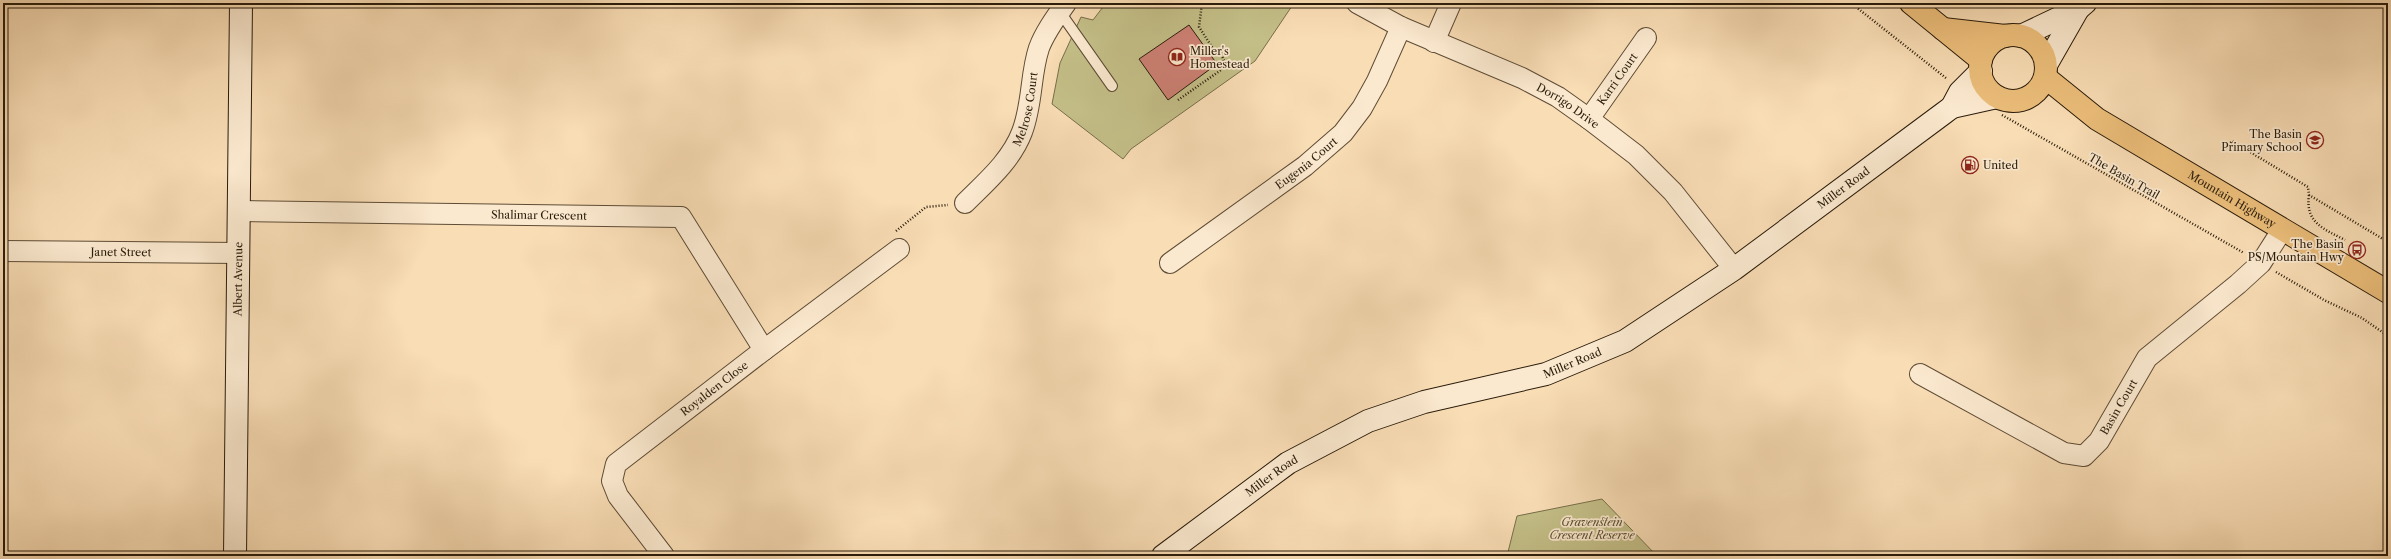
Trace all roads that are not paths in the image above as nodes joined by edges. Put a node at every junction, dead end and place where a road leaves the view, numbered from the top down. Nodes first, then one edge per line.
1 (242, 3) edge
2 (1357, 3) edge
3 (1451, 3) edge
4 (1911, 3) edge
5 (2081, 6) edge
6 (1063, 7) edge
7 (1401, 27) junction
8 (1943, 29) junction
9 (2013, 36) junction
10 (1646, 38) dead end
11 (1434, 42) junction
12 (1981, 66) junction
13 (2046, 71) junction
14 (1112, 86) dead end
15 (2032, 95) junction
16 (1998, 105) junction
17 (1952, 107) junction
18 (2096, 118) junction
19 (1589, 119) junction
20 (965, 203) road end
21 (240, 211) junction
22 (2282, 230) junction
23 (895, 242) road end
24 (3, 250) edge
25 (239, 253) junction
26 (1170, 263) dead end
27 (1734, 270) junction
28 (2388, 292) edge
29 (764, 350) junction
30 (1920, 374) dead end
31 (235, 556) edge
32 (664, 556) edge
33 (1163, 556) edge

1 - 21 main road, Albert Avenue
2 - 7 street, Dorrigo Drive
3 - 11 street
4 - 8 main road
5 - 9 main road
5 - 13 main road
6 - 14 lane
6 - 20 street, Melrose Court
7 - 11 street, Dorrigo Drive
7 - 26 street, Eugenia Court
8 - 9 main road
8 - 12 main road
9 - 12 main road
9 - 13 main road
10 - 19 street, Karri Court
11 - 19 street, Dorrigo Drive
12 - 16 main road
12 - 17 main road, Miller Road
13 - 15 main road
13 - 18 main road, Mountain Highway
15 - 16 main road
15 - 18 main road, Mountain Highway
16 - 17 main road, Miller Road
17 - 27 main road, Miller Road
18 - 22 main road, Mountain Highway
19 - 27 street, Dorrigo Drive
21 - 25 main road, Albert Avenue
21 - 29 street, Shalimar Crescent
22 - 28 main road, Mountain Highway
22 - 30 street, Basin Court
23 - 29 street, Royalden Close
24 - 25 street, Janet Street
25 - 31 main road, Albert Avenue
27 - 33 main road, Miller Road
29 - 32 street, Royalden Close

